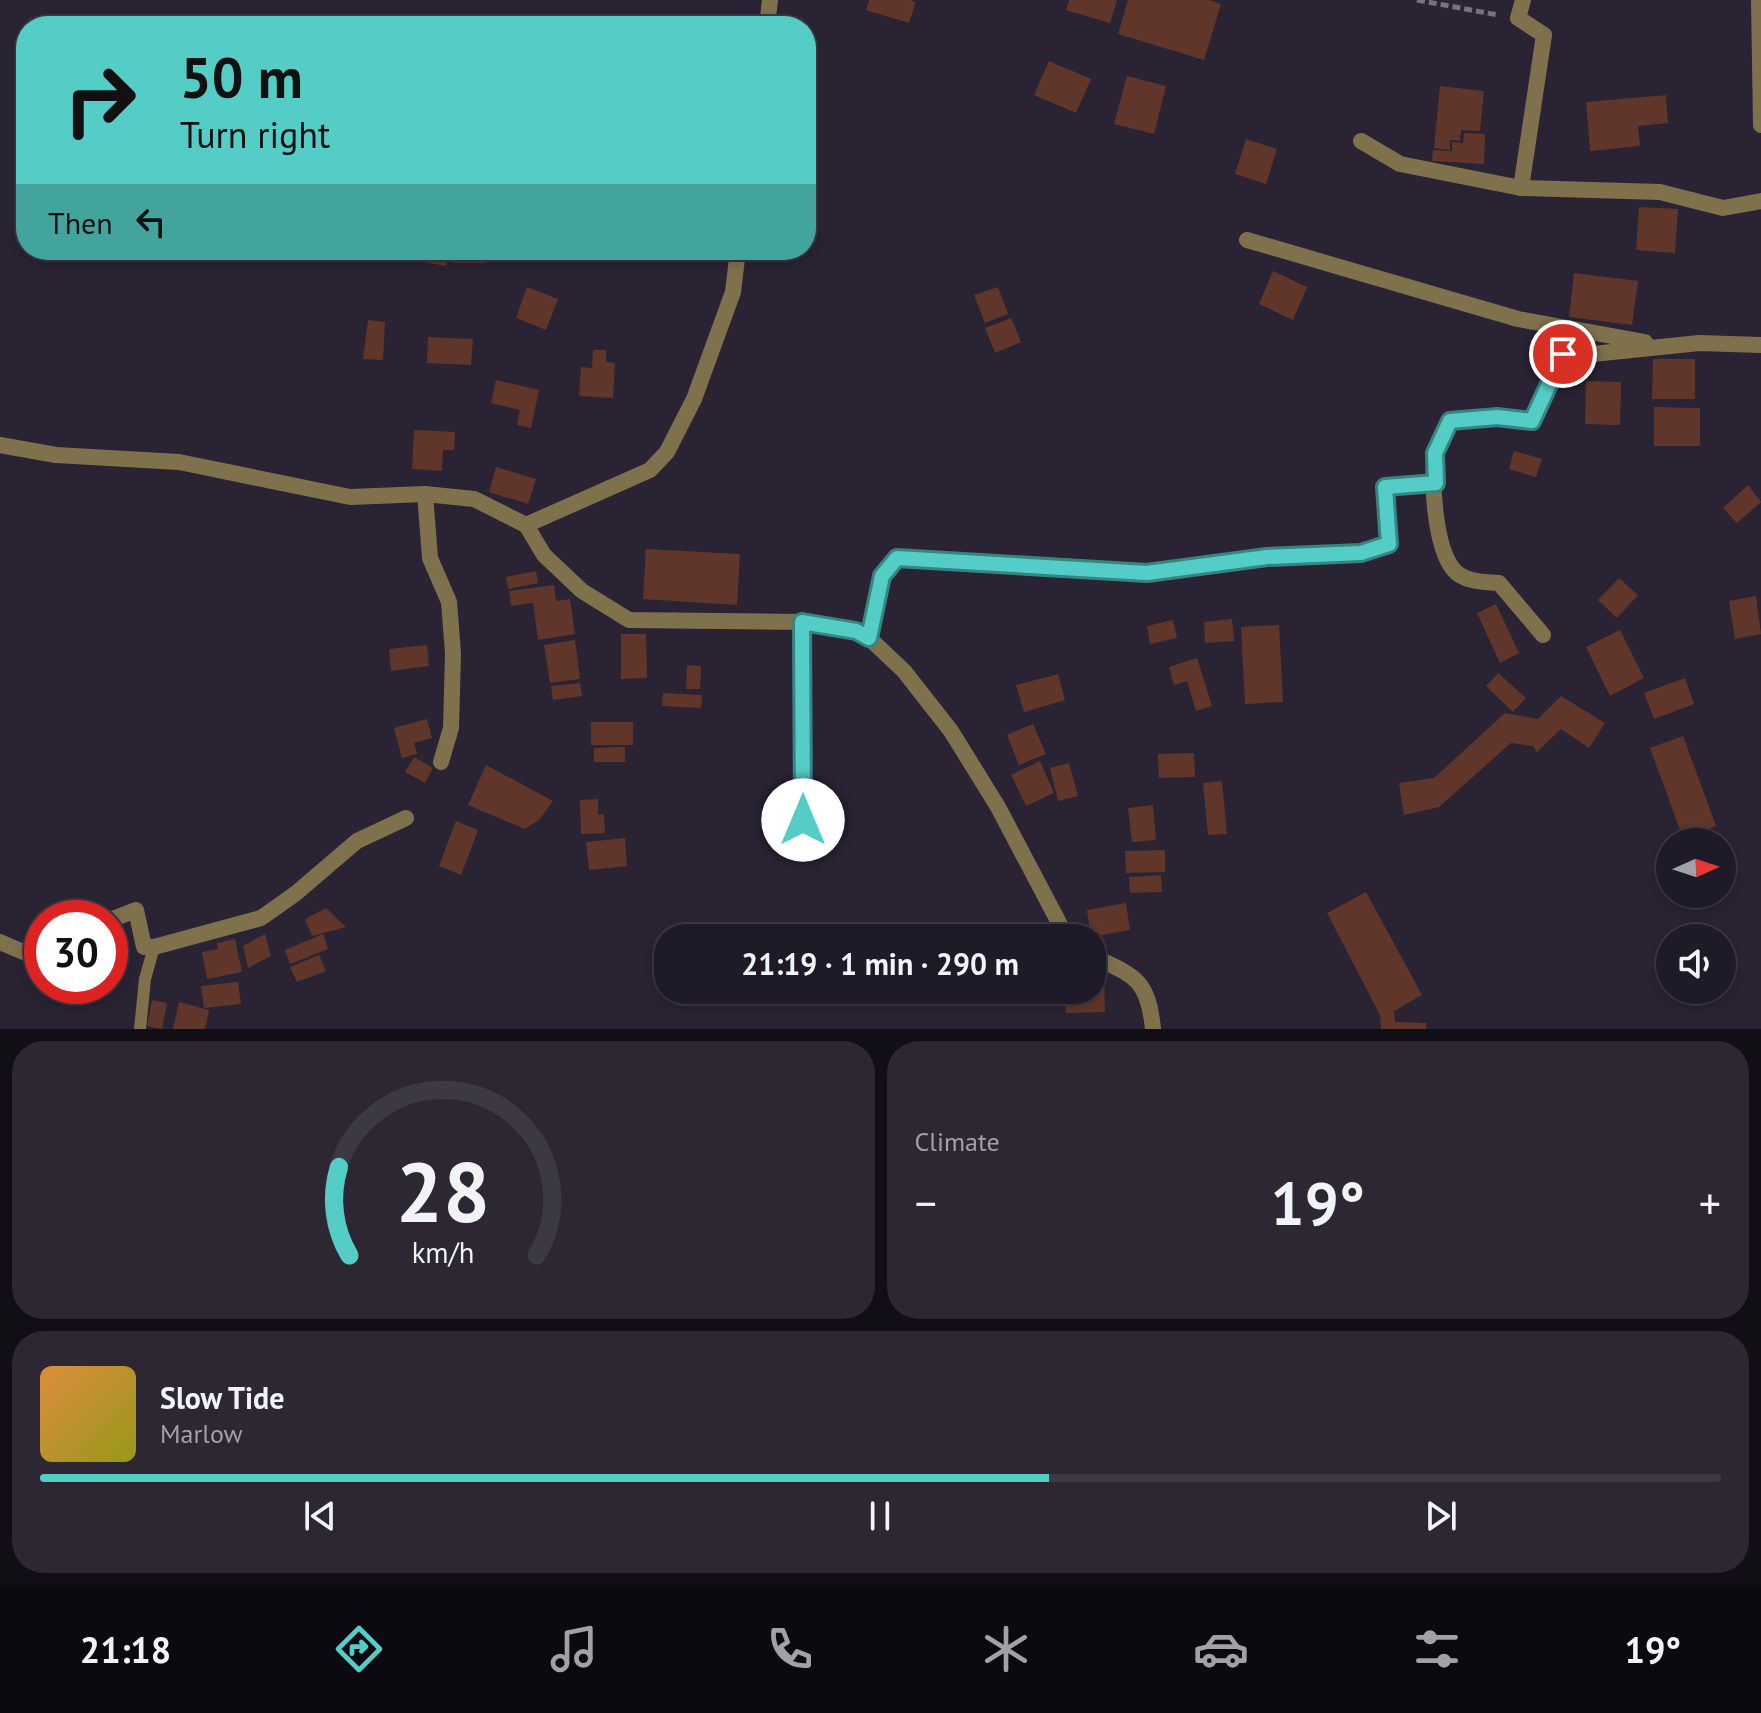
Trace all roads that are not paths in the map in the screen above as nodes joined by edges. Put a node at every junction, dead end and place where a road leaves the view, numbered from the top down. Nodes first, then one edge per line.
1 (1523, 0) edge
2 (1759, 0) edge
3 (1761, 125) edge
4 (1361, 141) dead end
5 (1521, 188) junction
6 (1761, 201) edge
7 (1247, 240) dead end
8 (737, 260) edge
9 (1761, 345) edge
10 (1666, 346) junction
11 (0, 445) edge
12 (1436, 483) junction
13 (425, 494) junction
14 (526, 525) junction
15 (802, 622) junction
16 (1543, 635) dead end
17 (869, 638) junction
18 (441, 762) dead end
19 (406, 818) dead end
20 (803, 820) dead end
21 (128, 913) edge
22 (1060, 924) edge
23 (0, 942) edge
24 (154, 947) junction
25 (24, 952) edge
26 (1106, 963) edge
27 (140, 1029) edge
28 (1153, 1029) edge

1 - 5 street
2 - 3 street
4 - 5 street
5 - 6 street
7 - 10 street
8 - 14 street
9 - 10 street
10 - 12 street
11 - 13 street
12 - 16 street
12 - 17 street
13 - 14 street
13 - 18 street
14 - 15 street
15 - 17 street
15 - 20 street
17 - 22 street
19 - 24 street
21 - 24 street
23 - 25 street
24 - 27 lane
26 - 28 street

